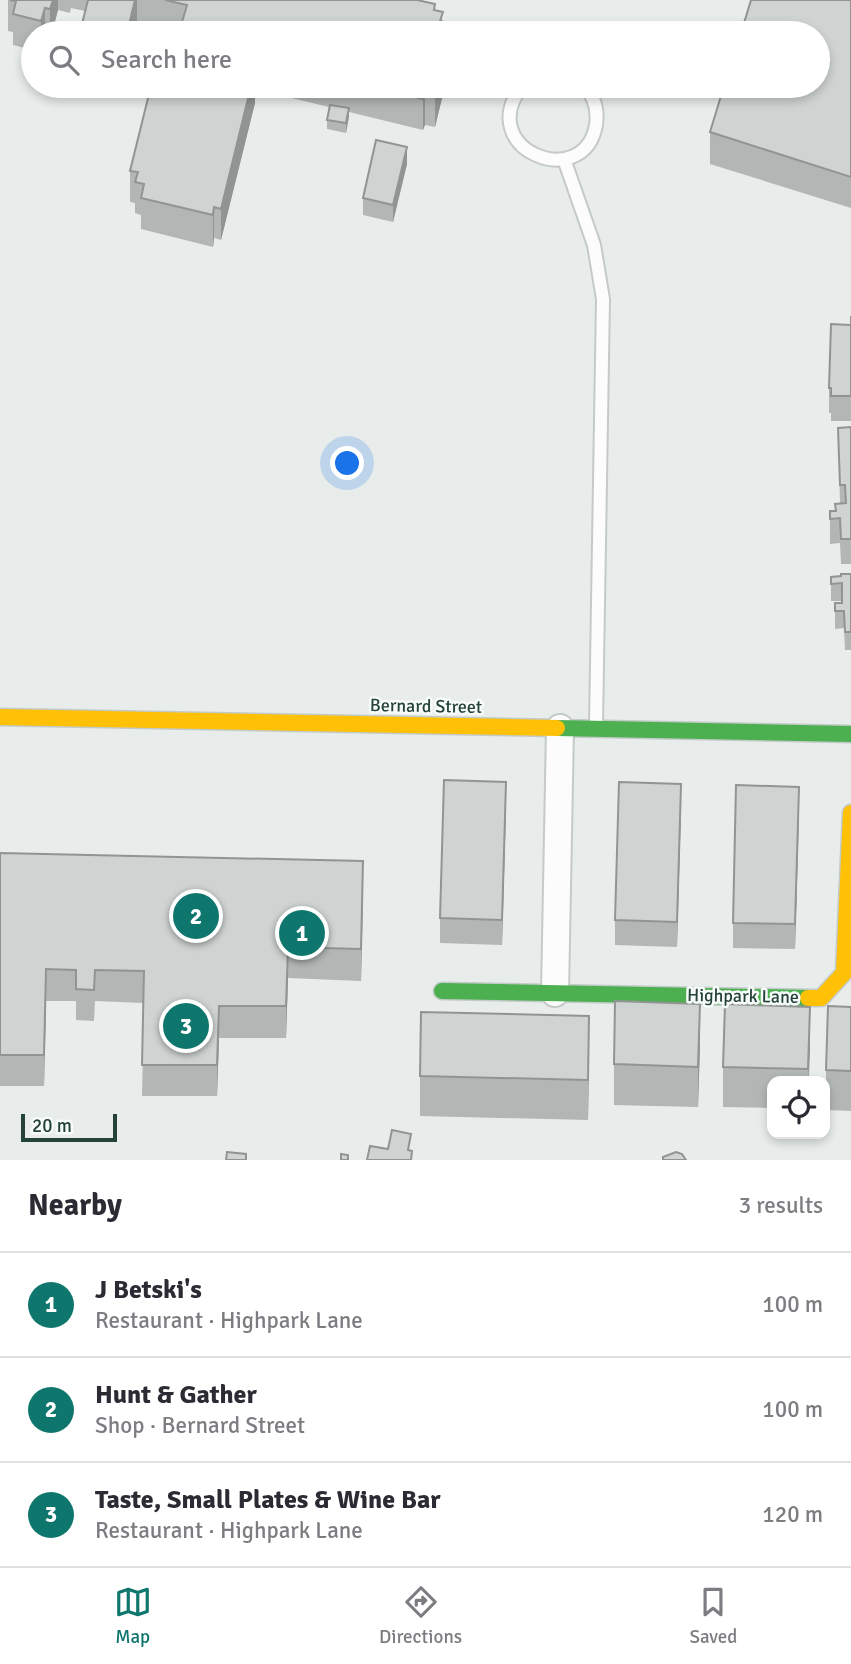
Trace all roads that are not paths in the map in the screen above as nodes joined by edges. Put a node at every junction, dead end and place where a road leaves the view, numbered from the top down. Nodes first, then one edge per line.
1 (515, 98) edge
2 (592, 98) edge
3 (564, 159) junction
4 (0, 716) edge
5 (560, 728) junction
6 (596, 729) junction
7 (851, 734) edge
8 (851, 813) edge
9 (442, 991) dead end
10 (555, 993) junction

1 - 3 lane
2 - 3 lane
3 - 6 lane
4 - 5 street, Bernard Street
5 - 6 street, Bernard Street
5 - 10 street
6 - 7 street, Bernard Street
8 - 10 street, Highpark Lane
9 - 10 street, Highpark Lane

